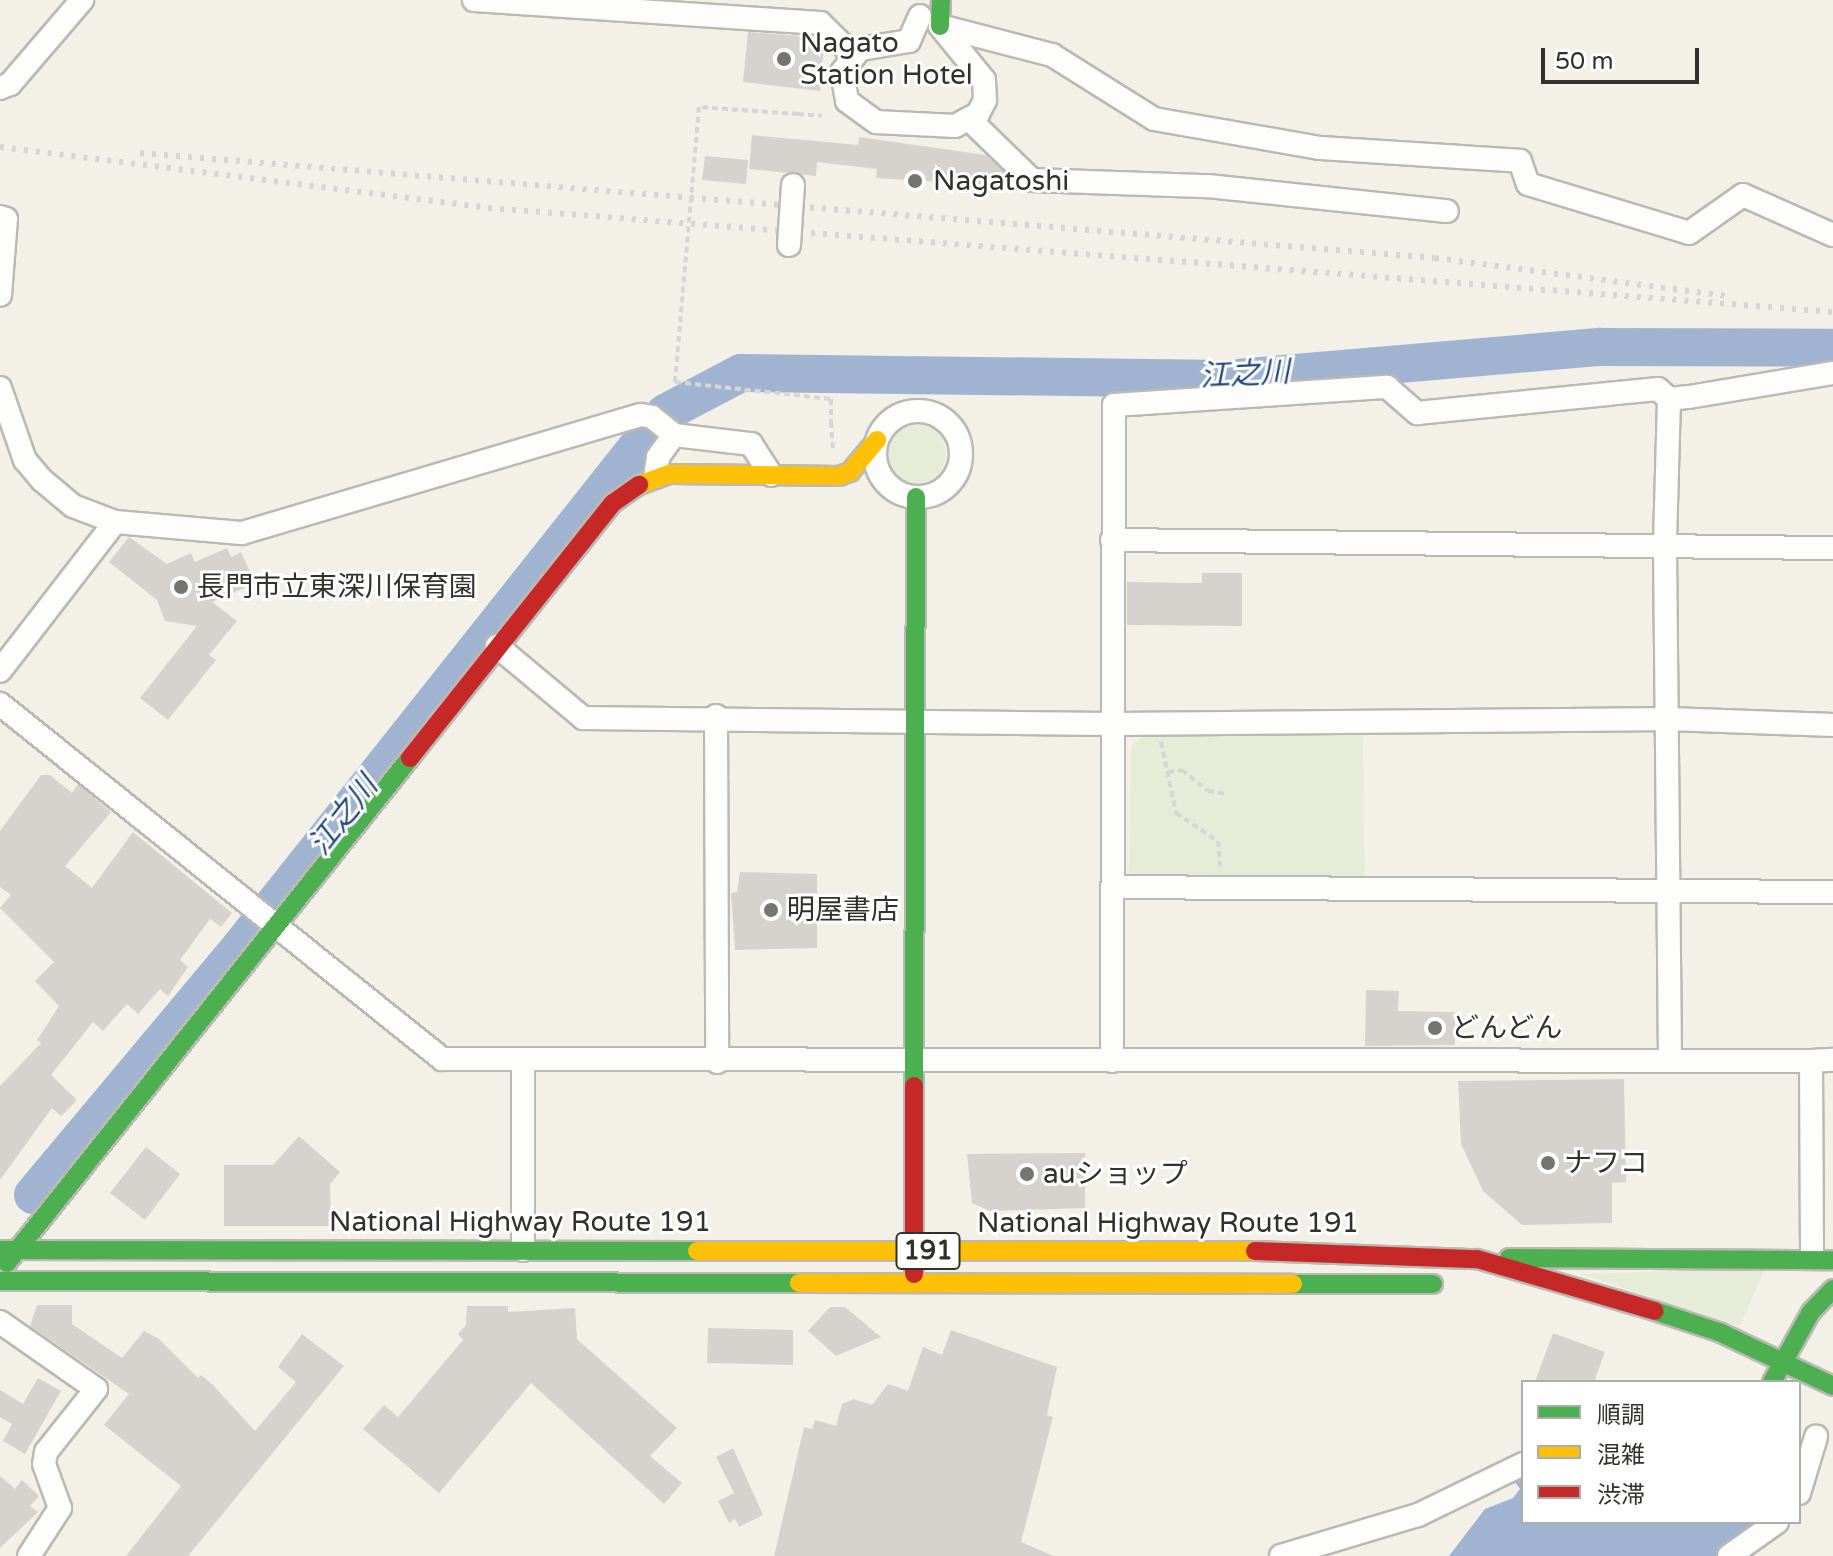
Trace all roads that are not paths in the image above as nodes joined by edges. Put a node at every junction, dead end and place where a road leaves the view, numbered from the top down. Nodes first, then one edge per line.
1 (82, 0) edge
2 (474, 0) edge
3 (941, 0) edge
4 (927, 14) edge
5 (852, 54) junction
6 (0, 88) edge
7 (970, 120) junction
8 (793, 185) dead end
9 (1447, 211) dead end
10 (0, 217) edge
11 (1833, 235) edge
12 (789, 245) dead end
13 (0, 295) edge
14 (1833, 373) edge
15 (0, 388) edge
16 (1669, 399) junction
17 (674, 435) junction
18 (877, 440) junction
19 (771, 475) junction
20 (655, 477) junction
21 (916, 497) junction
22 (115, 522) junction
23 (1112, 540) junction
24 (1665, 546) junction
25 (1833, 548) edge
26 (497, 646) junction
27 (0, 671) edge
28 (0, 704) edge
29 (716, 716) junction
30 (1669, 719) junction
31 (917, 720) junction
32 (1115, 724) junction
33 (1833, 725) edge
34 (1114, 887) junction
35 (1668, 890) junction
36 (1833, 892) edge
37 (278, 927) junction
38 (1670, 1058) junction
39 (523, 1059) junction
40 (1822, 1060) edge
41 (1112, 1061) junction
42 (717, 1062) junction
43 (917, 1063) junction
44 (6, 1250) edge
45 (523, 1250) junction
46 (915, 1251) junction
47 (1477, 1259) junction
48 (1823, 1259) edge
49 (0, 1281) edge
50 (914, 1281) junction
51 (1448, 1284) dead end
52 (1833, 1289) edge
53 (1531, 1296) dead end
54 (0, 1322) edge
55 (1675, 1339) dead end
56 (1784, 1360) junction
57 (1746, 1367) dead end
58 (1774, 1380) edge
59 (1776, 1380) edge
60 (1833, 1386) edge
61 (1801, 1391) edge
62 (1831, 1406) dead end
63 (1816, 1440) edge
64 (1521, 1465) edge
65 (1801, 1487) edge
66 (1774, 1524) edge
67 (29, 1556) edge
68 (1281, 1556) edge
69 (1729, 1556) edge

1 - 6 street
2 - 5 street
3 - 4 main road
4 - 5 street
4 - 7 street
4 - 11 street
5 - 7 street
7 - 9 street
8 - 12 street, bridge
10 - 13 street
14 - 16 street
15 - 22 street
16 - 23 street
16 - 24 street
17 - 19 street
17 - 20 street
17 - 22 street
18 - 19 main road
18 - 21 street
18 - 21 street
19 - 20 main road
20 - 26 main road
21 - 31 main road
22 - 27 street
23 - 24 street
23 - 32 street
24 - 25 street
24 - 30 street
26 - 29 street
26 - 37 main road
28 - 37 street
29 - 31 street
29 - 42 street
30 - 32 street
30 - 33 street
30 - 35 street
31 - 32 street
31 - 43 main road
32 - 34 street
34 - 35 street
34 - 41 street
35 - 36 street
35 - 38 street
37 - 39 street
37 - 44 main road
38 - 40 street
38 - 41 street
39 - 42 street
39 - 45 street
40 - 48 street
41 - 43 street
42 - 43 street
43 - 46 main road
44 - 45 main road, National Highway Route 191 / 191
44 - 49 main road
45 - 46 main road, National Highway Route 191 / 191
46 - 47 main road, National Highway Route 191 / 191
46 - 50 main road
47 - 48 main road
47 - 56 main road, National Highway Route 191 / 191
49 - 50 main road, National Highway Route 191 / 191
50 - 51 main road, National Highway Route 191 / 191
52 - 56 main road
53 - 55 main road
54 - 67 street
56 - 59 main road
56 - 60 main road, National Highway Route 191 / 191
57 - 58 main road
61 - 62 main road
63 - 65 street
64 - 68 street
66 - 69 street

